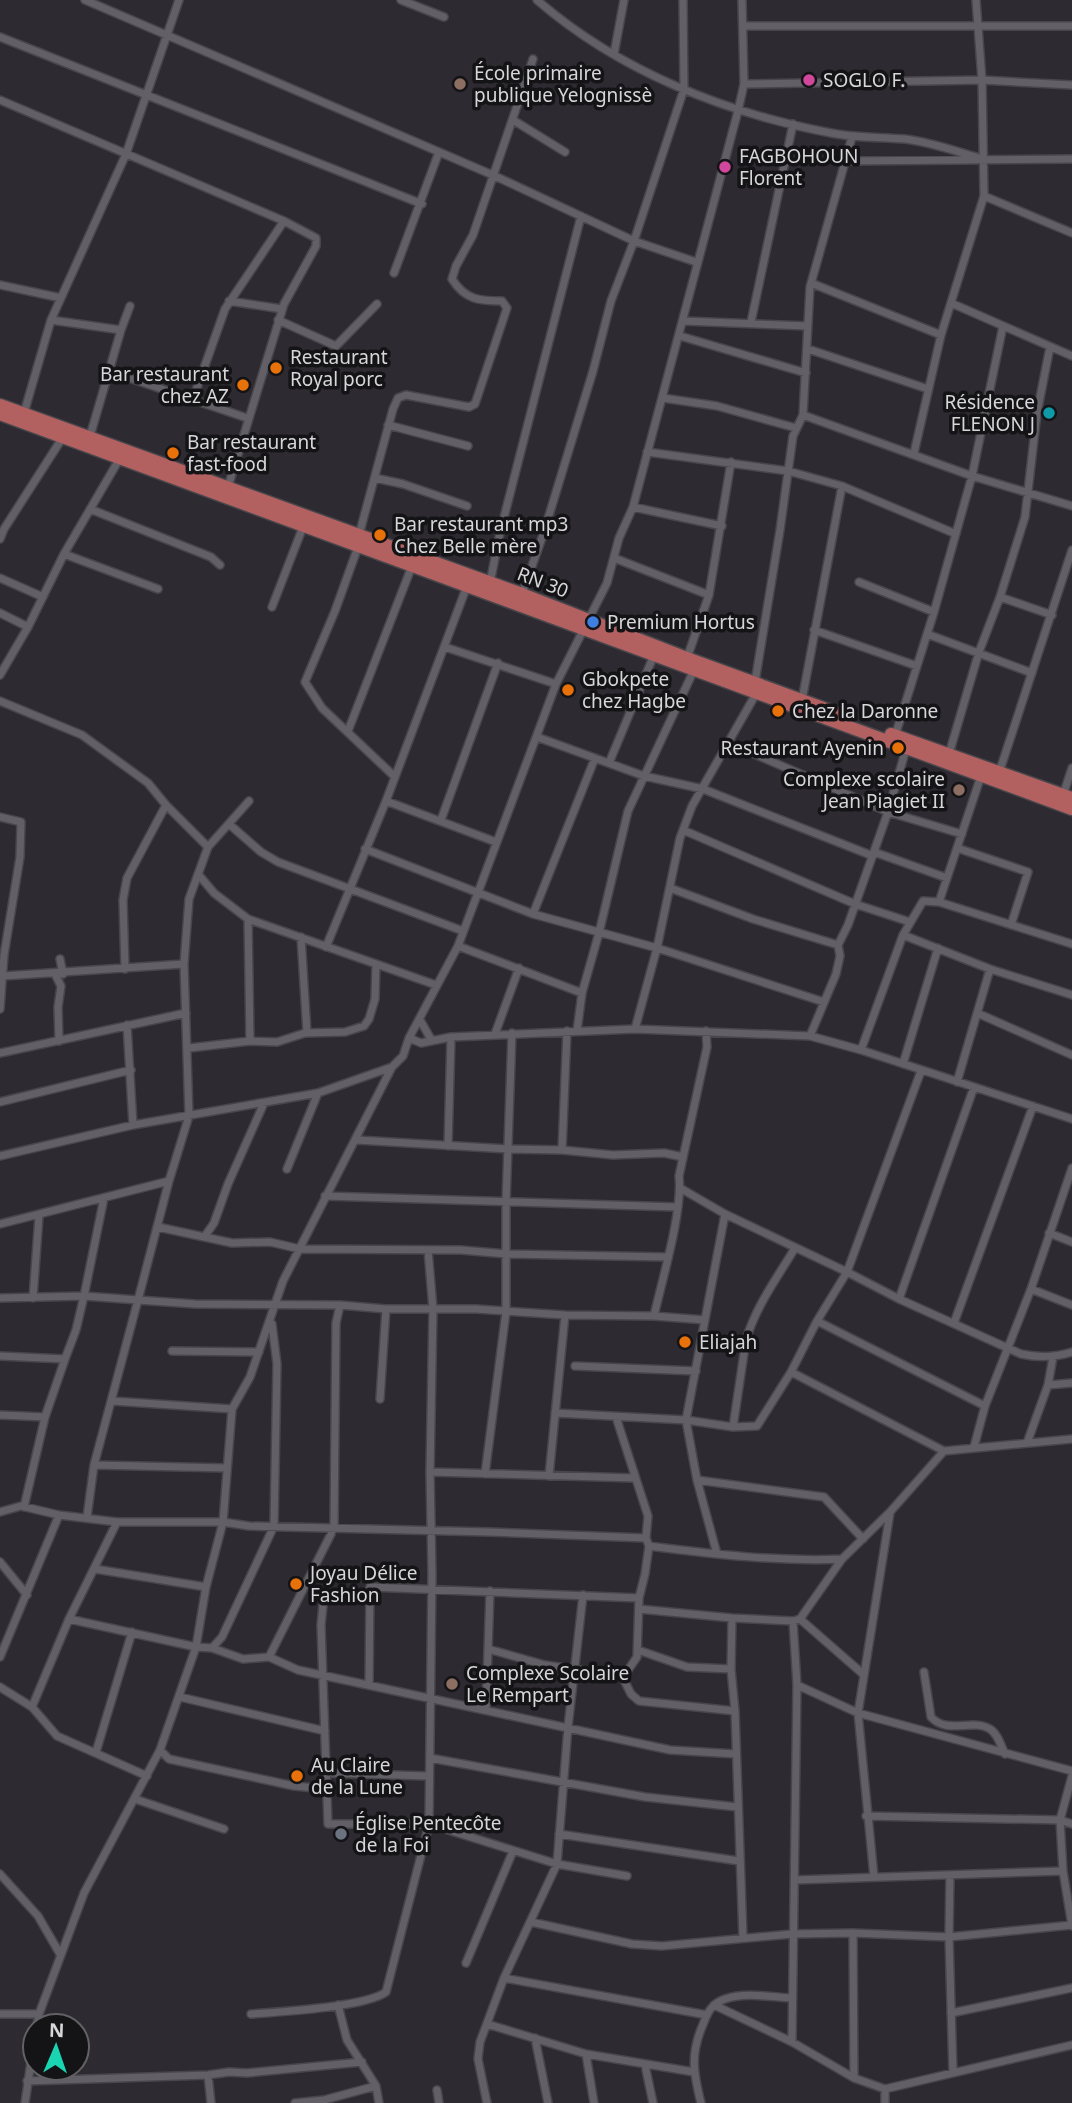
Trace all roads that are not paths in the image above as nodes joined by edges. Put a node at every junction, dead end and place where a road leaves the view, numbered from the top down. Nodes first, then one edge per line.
1 (85, 0) edge
2 (179, 0) edge
3 (401, 0) edge
4 (537, 0) edge
5 (624, 0) edge
6 (683, 0) edge
7 (742, 0) edge
8 (975, 0) edge
9 (444, 18) dead end
10 (743, 26) junction
11 (976, 26) junction
12 (1072, 26) edge
13 (167, 34) junction
14 (0, 37) edge
15 (614, 54) junction
16 (533, 59) dead end
17 (982, 80) junction
18 (744, 83) junction
19 (1072, 85) edge
20 (684, 89) junction
21 (146, 95) junction
22 (0, 100) edge
23 (738, 111) junction
24 (513, 120) junction
25 (793, 124) junction
26 (852, 136) junction
27 (439, 152) junction
28 (565, 152) dead end
29 (126, 154) junction
30 (983, 159) junction
31 (1072, 159) edge
32 (845, 162) junction
33 (495, 176) junction
34 (984, 195) junction
35 (422, 204) junction
36 (581, 216) junction
37 (284, 221) junction
38 (1072, 233) edge
39 (634, 241) junction
40 (696, 262) junction
41 (394, 273) dead end
42 (811, 283) junction
43 (0, 285) edge
44 (61, 298) junction
45 (229, 301) junction
46 (951, 303) junction
47 (377, 304) dead end
48 (130, 306) dead end
49 (282, 309) junction
50 (51, 320) junction
51 (278, 320) junction
52 (684, 321) junction
53 (751, 322) junction
54 (808, 326) junction
55 (1003, 326) junction
56 (121, 330) junction
57 (941, 335) junction
58 (680, 336) junction
59 (1050, 347) junction
60 (808, 349) junction
61 (1072, 356) edge
62 (109, 371) junction
63 (806, 373) junction
64 (928, 389) junction
65 (663, 398) junction
66 (193, 400) junction
67 (0, 405) edge
68 (24, 413) junction
69 (0, 414) edge
70 (803, 415) junction
71 (247, 418) junction
72 (388, 425) junction
73 (796, 428) junction
74 (90, 436) junction
75 (63, 437) junction
76 (468, 446) dead end
77 (647, 452) junction
78 (914, 453) junction
79 (120, 458) junction
80 (731, 462) junction
81 (788, 471) junction
82 (972, 476) junction
83 (374, 478) junction
84 (228, 486) junction
85 (842, 486) junction
86 (1029, 493) junction
87 (467, 506) dead end
88 (1072, 506) edge
89 (633, 508) junction
90 (90, 509) junction
91 (722, 526) junction
92 (303, 527) junction
93 (956, 534) junction
94 (0, 539) edge
95 (359, 541) junction
96 (1072, 550) edge
97 (64, 554) junction
98 (614, 558) junction
99 (220, 565) dead end
100 (412, 566) junction
101 (1068, 577) edge
102 (0, 578) edge
103 (859, 582) dead end
104 (490, 583) junction
105 (467, 586) junction
106 (158, 589) dead end
107 (522, 594) junction
108 (709, 595) junction
109 (43, 597) junction
110 (1000, 597) junction
111 (272, 607) dead end
112 (934, 612) junction
113 (0, 613) edge
114 (1052, 615) junction
115 (585, 624) junction
116 (28, 627) junction
117 (814, 630) junction
118 (927, 634) junction
119 (445, 647) junction
120 (979, 652) junction
121 (654, 655) junction
122 (687, 658) junction
123 (498, 663) junction
124 (917, 666) junction
125 (694, 670) junction
126 (1032, 673) junction
127 (0, 674) edge
128 (556, 684) junction
129 (756, 687) junction
130 (802, 700) junction
131 (0, 701) edge
132 (348, 731) junction
133 (895, 736) junction
134 (537, 737) junction
135 (729, 743) junction
136 (906, 749) junction
137 (949, 754) junction
138 (595, 758) junction
139 (610, 763) junction
140 (1072, 768) edge
141 (999, 773) junction
142 (644, 776) junction
143 (981, 776) junction
144 (395, 777) junction
145 (703, 789) junction
146 (1068, 797) edge
147 (250, 801) dead end
148 (386, 801) junction
149 (166, 805) junction
150 (1072, 809) edge
151 (888, 812) junction
152 (0, 817) edge
153 (440, 820) junction
154 (229, 824) junction
155 (683, 830) junction
156 (962, 834) junction
157 (496, 842) junction
158 (208, 846) junction
159 (957, 848) junction
160 (365, 849) junction
161 (874, 854) junction
162 (198, 874) junction
163 (947, 878) junction
164 (349, 888) junction
165 (670, 888) junction
166 (477, 890) junction
167 (939, 902) junction
168 (855, 904) junction
169 (533, 914) junction
170 (248, 919) junction
171 (910, 922) junction
172 (1011, 925) junction
173 (463, 931) junction
174 (599, 933) junction
175 (903, 935) junction
176 (301, 937) junction
177 (1072, 944) edge
178 (838, 945) junction
179 (458, 946) junction
180 (326, 947) junction
181 (657, 948) junction
182 (938, 948) junction
183 (2, 955) edge
184 (60, 959) dead end
185 (184, 964) junction
186 (376, 964) junction
187 (519, 968) junction
188 (125, 969) junction
189 (990, 969) junction
190 (63, 974) junction
191 (3, 976) junction
192 (436, 985) junction
193 (61, 986) junction
194 (583, 993) junction
195 (1072, 995) edge
196 (824, 1002) junction
197 (0, 1009) edge
198 (186, 1013) junction
199 (977, 1013) junction
200 (420, 1020) junction
201 (127, 1025) junction
202 (635, 1029) junction
203 (567, 1031) junction
204 (577, 1031) junction
205 (706, 1031) junction
206 (307, 1033) junction
207 (512, 1033) junction
208 (495, 1034) junction
209 (810, 1036) junction
210 (451, 1037) junction
211 (409, 1038) junction
212 (59, 1041) junction
213 (250, 1041) junction
214 (432, 1041) junction
215 (189, 1048) junction
216 (861, 1051) junction
217 (0, 1053) edge
218 (1072, 1055) edge
219 (902, 1064) junction
220 (392, 1066) junction
221 (131, 1070) junction
222 (921, 1071) junction
223 (957, 1082) junction
224 (974, 1087) junction
225 (318, 1093) junction
226 (0, 1102) edge
227 (264, 1103) junction
228 (1033, 1106) junction
229 (190, 1116) junction
230 (1072, 1119) edge
231 (133, 1125) junction
232 (356, 1140) junction
233 (448, 1146) junction
234 (508, 1149) junction
235 (562, 1150) junction
236 (0, 1156) edge
237 (683, 1157) junction
238 (1072, 1168) edge
239 (287, 1169) dead end
240 (1070, 1177) edge
241 (169, 1181) junction
242 (680, 1188) junction
243 (325, 1196) junction
244 (104, 1198) junction
245 (506, 1202) junction
246 (677, 1207) junction
247 (725, 1214) junction
248 (39, 1216) junction
249 (0, 1224) edge
250 (158, 1227) junction
251 (1049, 1233) junction
252 (205, 1236) junction
253 (1072, 1242) edge
254 (795, 1248) junction
255 (300, 1249) junction
256 (428, 1250) junction
257 (507, 1254) junction
258 (668, 1257) junction
259 (847, 1272) junction
260 (1031, 1289) junction
261 (84, 1296) junction
262 (0, 1298) edge
263 (33, 1298) junction
264 (899, 1299) junction
265 (138, 1300) junction
266 (276, 1305) junction
267 (341, 1305) junction
268 (1072, 1306) edge
269 (386, 1309) junction
270 (433, 1309) junction
271 (506, 1312) junction
272 (565, 1315) junction
273 (654, 1316) junction
274 (272, 1319) junction
275 (705, 1320) junction
276 (817, 1321) junction
277 (954, 1323) junction
278 (1008, 1348) junction
279 (172, 1351) dead end
280 (259, 1352) junction
281 (1072, 1353) edge
282 (0, 1356) edge
283 (1053, 1357) junction
284 (65, 1359) junction
285 (575, 1366) dead end
286 (696, 1371) junction
287 (792, 1372) junction
288 (1072, 1384) edge
289 (1048, 1385) junction
290 (380, 1399) dead end
291 (112, 1401) junction
292 (985, 1406) junction
293 (232, 1409) junction
294 (555, 1413) junction
295 (0, 1415) edge
296 (45, 1417) junction
297 (615, 1417) junction
298 (686, 1420) junction
299 (733, 1427) junction
300 (1072, 1439) edge
301 (1027, 1443) junction
302 (974, 1447) junction
303 (944, 1451) junction
304 (94, 1465) junction
305 (227, 1468) junction
306 (430, 1472) junction
307 (485, 1474) junction
308 (549, 1476) junction
309 (634, 1478) junction
310 (697, 1480) junction
311 (24, 1507) junction
312 (0, 1512) edge
313 (890, 1512) junction
314 (59, 1515) junction
315 (87, 1517) junction
316 (117, 1522) junction
317 (223, 1522) junction
318 (274, 1526) junction
319 (334, 1528) junction
320 (429, 1532) junction
321 (863, 1539) junction
322 (647, 1542) junction
323 (717, 1554) junction
324 (842, 1559) junction
325 (0, 1562) edge
326 (95, 1569) junction
327 (206, 1587) junction
328 (431, 1588) junction
329 (490, 1591) junction
330 (27, 1595) junction
331 (583, 1595) junction
332 (639, 1598) junction
333 (323, 1605) dead end
334 (639, 1609) junction
335 (732, 1618) junction
336 (69, 1619) junction
337 (796, 1620) junction
338 (132, 1632) junction
339 (196, 1647) junction
340 (212, 1648) junction
341 (488, 1649) junction
342 (638, 1650) junction
343 (0, 1657) edge
344 (269, 1657) junction
345 (575, 1670) junction
346 (731, 1670) junction
347 (924, 1672) dead end
348 (863, 1674) junction
349 (325, 1676) junction
350 (622, 1676) junction
351 (369, 1685) junction
352 (797, 1685) junction
353 (0, 1687) edge
354 (180, 1697) junction
355 (430, 1699) junction
356 (32, 1707) junction
357 (486, 1709) junction
358 (735, 1711) junction
359 (858, 1713) junction
360 (568, 1727) junction
361 (325, 1731) junction
362 (160, 1750) junction
363 (96, 1752) junction
364 (736, 1754) junction
365 (1005, 1754) junction
366 (430, 1758) junction
367 (326, 1767) junction
368 (1072, 1774) edge
369 (147, 1776) junction
370 (428, 1776) junction
371 (564, 1783) junction
372 (326, 1789) junction
373 (135, 1799) junction
374 (737, 1807) junction
375 (866, 1816) junction
376 (1060, 1820) junction
377 (429, 1824) junction
378 (1072, 1824) edge
379 (224, 1829) dead end
380 (559, 1834) junction
381 (513, 1851) junction
382 (739, 1861) junction
383 (557, 1864) junction
384 (1063, 1871) junction
385 (0, 1874) edge
386 (950, 1875) junction
387 (627, 1876) dead end
388 (874, 1877) junction
389 (795, 1880) junction
390 (531, 1922) junction
391 (1072, 1926) edge
392 (853, 1933) junction
393 (792, 1934) junction
394 (949, 1937) junction
395 (743, 1938) junction
396 (60, 1954) junction
397 (466, 1963) dead end
398 (505, 1978) junction
399 (1072, 1988) edge
400 (792, 1998) junction
401 (338, 2005) junction
402 (714, 2005) junction
403 (40, 2012) edge
404 (951, 2013) junction
405 (0, 2014) edge
406 (21, 2014) edge
407 (251, 2014) dead end
408 (707, 2015) junction
409 (487, 2024) junction
410 (535, 2038) junction
411 (792, 2042) junction
412 (1072, 2045) edge
413 (586, 2054) junction
414 (362, 2062) junction
415 (645, 2065) junction
416 (694, 2072) junction
417 (953, 2073) junction
418 (208, 2075) junction
419 (854, 2078) junction
420 (91, 2079) edge
421 (27, 2082) edge
422 (376, 2086) junction
423 (885, 2089) junction
424 (437, 2090) dead end
425 (25, 2103) edge
426 (211, 2103) edge
427 (295, 2103) edge
428 (379, 2103) edge
429 (439, 2103) edge
430 (486, 2103) edge
431 (548, 2103) edge
432 (594, 2103) edge
433 (653, 2103) edge
434 (701, 2103) edge
435 (885, 2103) edge

1 - 13 street
2 - 13 street
3 - 9 street
4 - 15 street
5 - 15 street
6 - 20 street
7 - 10 street
8 - 11 street
10 - 11 street
10 - 18 street
11 - 12 street
11 - 17 street
13 - 21 street
13 - 27 street
14 - 21 street
15 - 20 street
16 - 24 street
17 - 18 street
17 - 19 street
17 - 30 street
18 - 23 street
20 - 23 street
20 - 39 street
21 - 29 street
21 - 35 street
22 - 29 street
23 - 25 street
23 - 40 street
24 - 28 street
24 - 33 street
25 - 26 street
25 - 53 street
26 - 30 street
26 - 32 street
27 - 33 street
27 - 35 street
29 - 37 street
29 - 44 street
30 - 31 street
30 - 32 street
30 - 34 street
32 - 42 street
33 - 36 street
33 - 72 street
34 - 38 street
34 - 46 street
35 - 41 street
36 - 39 street
36 - 104 street
37 - 45 street
37 - 49 street
39 - 40 street
39 - 107 street
40 - 52 street
42 - 54 street
42 - 57 street
43 - 44 street
44 - 50 street
45 - 49 street
45 - 66 street
46 - 55 street
46 - 57 street
47 - 51 street
48 - 56 street
49 - 51 street
50 - 56 street
50 - 68 street
51 - 71 street
52 - 53 street
52 - 58 street
53 - 54 street
54 - 60 street
55 - 59 street
55 - 82 street
56 - 62 street
57 - 64 street
58 - 63 street
58 - 65 street
59 - 61 street
59 - 86 street
60 - 63 street
60 - 64 street
62 - 66 street
62 - 74 street
63 - 70 street
64 - 78 street
65 - 73 street
65 - 77 street
66 - 71 street
67 - 68 main road, RN 30 / RN 30
68 - 74 main road, RN 30 / RN 30
69 - 75 main road, RN 30
70 - 73 street
70 - 78 street
71 - 84 street
72 - 76 street
72 - 83 street
73 - 81 street
74 - 84 main road, RN 30 / RN 30
75 - 79 main road, RN 30
75 - 94 street
77 - 80 street
77 - 89 street
78 - 82 street
79 - 90 street
79 - 92 main road, RN 30
80 - 81 street
80 - 91 street
81 - 85 street
81 - 129 street
82 - 86 street
82 - 93 street
83 - 87 street
83 - 95 street
84 - 95 main road, RN 30 / RN 30
85 - 93 street
85 - 117 street
86 - 88 street
86 - 110 street
89 - 91 street
89 - 98 street
90 - 97 street
90 - 99 street
91 - 108 street
92 - 95 main road, RN 30
92 - 111 street
93 - 112 street
95 - 100 main road, RN 30
95 - 104 main road, RN 30 / RN 30
95 - 132 street
96 - 101 street
97 - 106 street
97 - 109 street
98 - 108 street
98 - 115 street
100 - 105 main road, RN 30
100 - 132 street
101 - 114 street
102 - 109 street
103 - 112 street
104 - 107 main road, RN 30 / RN 30
105 - 115 main road, RN 30
105 - 119 street
107 - 115 main road, RN 30 / RN 30
108 - 122 street
109 - 116 street
110 - 114 street
110 - 120 street
112 - 118 street
113 - 116 street
114 - 126 street
115 - 121 main road, RN 30
115 - 122 main road, RN 30 / RN 30
115 - 128 street
116 - 127 street
117 - 124 street
117 - 130 street
118 - 120 street
118 - 124 street
119 - 123 street
119 - 144 street
120 - 126 street
120 - 137 street
121 - 125 main road, RN 30
121 - 139 street
122 - 129 main road, RN 30 / RN 30
123 - 128 street
123 - 153 street
124 - 133 street
125 - 129 main road, RN 30
125 - 142 street
126 - 141 street
128 - 134 street
129 - 130 main road, RN 30 / RN 30
129 - 135 street
129 - 136 main road, RN 30
130 - 133 main road, RN 30 / RN 30
131 - 149 street
132 - 144 street
133 - 137 main road, RN 30 / RN 30
134 - 138 street
134 - 157 street
135 - 145 street
135 - 151 street
136 - 143 main road, RN 30
136 - 151 street
137 - 141 main road, RN 30 / RN 30
138 - 139 street
138 - 169 street
139 - 142 street
140 - 146 street
141 - 146 main road, RN 30 / RN 30
142 - 145 street
142 - 174 street
143 - 150 main road, RN 30
143 - 156 street
144 - 148 street
145 - 155 street
145 - 161 street
147 - 154 street
148 - 153 street
148 - 160 street
149 - 158 street
149 - 188 street
151 - 156 street
151 - 161 street
152 - 183 street
153 - 157 street
154 - 158 street
154 - 164 street
155 - 165 street
155 - 168 street
156 - 159 street
157 - 166 street
158 - 162 street
159 - 163 street
159 - 172 street
160 - 164 street
160 - 166 street
161 - 163 street
161 - 168 street
162 - 170 street
162 - 185 street
163 - 167 street
164 - 173 street
164 - 180 street
165 - 178 street
165 - 181 street
166 - 169 street
166 - 173 street
167 - 171 street
167 - 172 street
168 - 171 street
168 - 178 street
169 - 174 street
170 - 176 street
170 - 213 street
171 - 175 street
172 - 177 street
173 - 179 street
174 - 181 street
174 - 194 street
175 - 182 street
175 - 216 street
176 - 180 street
176 - 206 street
178 - 196 street
179 - 187 street
179 - 192 street
180 - 186 street
181 - 196 street
181 - 202 street
182 - 189 street
182 - 219 street
183 - 191 street
184 - 190 street
185 - 188 street
185 - 198 street
186 - 192 street
186 - 206 street
187 - 194 street
187 - 208 street
188 - 190 street
189 - 195 street
189 - 199 street
190 - 191 street
190 - 193 street
190 - 193 street
191 - 197 street
192 - 200 street
193 - 212 street
194 - 204 street
196 - 209 street
198 - 201 street
198 - 215 street
199 - 218 street
199 - 223 street
200 - 211 street
200 - 214 street
201 - 212 street
201 - 221 street
202 - 204 street
202 - 205 street
203 - 204 street
203 - 207 street
203 - 235 street
205 - 209 street
205 - 237 street
206 - 213 street
207 - 208 street
207 - 234 street
208 - 210 street
209 - 216 street
210 - 214 street
210 - 233 street
211 - 214 street
211 - 220 street
212 - 217 street
213 - 215 street
215 - 229 street
216 - 219 street
219 - 222 street
220 - 225 street
220 - 232 street
221 - 226 street
221 - 231 street
222 - 223 street
222 - 259 street
223 - 224 street
224 - 228 street
224 - 264 street
225 - 227 street
225 - 239 street
227 - 229 street
227 - 252 street
228 - 230 street
228 - 277 street
229 - 231 street
229 - 241 street
231 - 236 street
232 - 233 street
232 - 243 street
233 - 234 street
234 - 235 street
234 - 245 street
235 - 237 street
237 - 242 street
238 - 240 street
240 - 251 street
241 - 244 street
241 - 250 street
242 - 246 street
242 - 247 street
243 - 245 street
243 - 255 street
244 - 248 street
244 - 261 street
245 - 246 street
245 - 257 street
246 - 258 street
247 - 254 street
247 - 275 street
248 - 249 street
248 - 263 street
250 - 252 street
250 - 265 street
251 - 253 street
251 - 260 street
252 - 255 street
254 - 259 street
254 - 299 street
255 - 256 street
255 - 266 street
256 - 257 street
256 - 270 street
257 - 258 street
257 - 271 street
258 - 273 street
259 - 264 street
259 - 276 street
260 - 268 street
260 - 278 street
261 - 263 street
261 - 265 street
261 - 284 street
262 - 263 street
264 - 277 street
265 - 266 street
265 - 291 street
266 - 267 street
266 - 274 street
267 - 269 street
267 - 319 street
269 - 270 street
269 - 290 street
270 - 271 street
270 - 306 street
271 - 272 street
271 - 307 street
272 - 273 street
272 - 294 street
273 - 275 street
274 - 280 street
274 - 318 street
275 - 286 street
276 - 287 street
276 - 292 street
277 - 278 street
278 - 283 street
278 - 292 street
279 - 280 street
280 - 293 street
281 - 283 street
282 - 284 street
283 - 289 street
284 - 296 street
285 - 286 street
286 - 298 street
287 - 299 street
287 - 303 street
288 - 289 street
289 - 301 street
291 - 293 street
291 - 304 street
292 - 302 street
293 - 305 street
294 - 297 street
294 - 308 street
295 - 296 street
296 - 311 street
297 - 298 street
297 - 309 street
298 - 299 street
298 - 310 street
300 - 301 street
301 - 302 street
302 - 303 street
303 - 313 street
304 - 305 street
304 - 315 street
305 - 317 street
306 - 307 street
306 - 320 street
307 - 308 street
308 - 309 street
309 - 322 street
310 - 321 street
310 - 323 street
311 - 312 street
311 - 314 street
313 - 321 street
313 - 348 street
314 - 315 street
314 - 330 street
315 - 316 street
316 - 317 street
316 - 326 street
317 - 318 street
317 - 327 street
318 - 319 street
318 - 340 street
319 - 320 street
319 - 344 street
320 - 322 street
320 - 328 street
321 - 324 street
322 - 323 street
322 - 332 street
323 - 324 street
324 - 337 street
325 - 330 street
326 - 327 street
326 - 336 street
327 - 339 street
328 - 329 street
328 - 351 street
328 - 355 street
329 - 331 street
329 - 341 street
330 - 343 street
331 - 332 street
331 - 345 street
332 - 334 street
333 - 349 street
334 - 335 street
334 - 342 street
335 - 337 street
335 - 346 street
336 - 338 street
336 - 356 street
337 - 348 street
337 - 352 street
338 - 339 street
338 - 363 street
339 - 340 street
339 - 354 street
340 - 344 street
341 - 345 street
341 - 357 street
342 - 346 street
342 - 350 street
344 - 349 street
345 - 350 street
345 - 360 street
346 - 358 street
347 - 365 street
348 - 359 street
349 - 351 street
349 - 361 street
350 - 358 street
351 - 355 street
352 - 359 street
352 - 389 street
353 - 356 street
354 - 361 street
354 - 362 street
355 - 357 street
355 - 366 street
356 - 363 street
357 - 360 street
358 - 364 street
359 - 365 street
359 - 375 street
360 - 364 street
360 - 371 street
361 - 367 street
362 - 369 street
362 - 372 street
363 - 369 street
364 - 374 street
365 - 368 street
366 - 370 street
366 - 371 street
367 - 370 street
367 - 372 street
368 - 376 street
369 - 373 street
370 - 377 street
371 - 374 street
371 - 380 street
372 - 377 street
373 - 379 street
373 - 396 street
374 - 382 street
375 - 376 street
375 - 388 street
376 - 378 street
376 - 384 street
377 - 381 street
377 - 401 street
380 - 382 street
380 - 383 street
381 - 383 street
381 - 397 street
382 - 395 street
383 - 387 street
383 - 390 street
384 - 386 street
384 - 391 street
385 - 396 street
386 - 388 street
386 - 394 street
388 - 389 street
389 - 393 street
390 - 395 street
390 - 398 street
391 - 394 street
392 - 393 street
392 - 394 street
392 - 419 street
393 - 395 street
393 - 400 street
394 - 404 street
396 - 403 street
398 - 408 street
398 - 409 street
399 - 404 street
400 - 402 street
400 - 411 street
401 - 407 street
401 - 414 street
402 - 408 street
402 - 411 street
404 - 417 street
405 - 406 street
408 - 416 street
409 - 410 street
409 - 430 street
410 - 413 street
410 - 431 street
411 - 419 street
412 - 417 street
413 - 415 street
413 - 432 street
414 - 418 street
414 - 422 street
415 - 416 street
415 - 433 street
416 - 434 street
417 - 423 street
418 - 420 street
418 - 426 street
419 - 423 street
421 - 425 street
422 - 427 street
422 - 428 street
423 - 435 street
424 - 429 street

